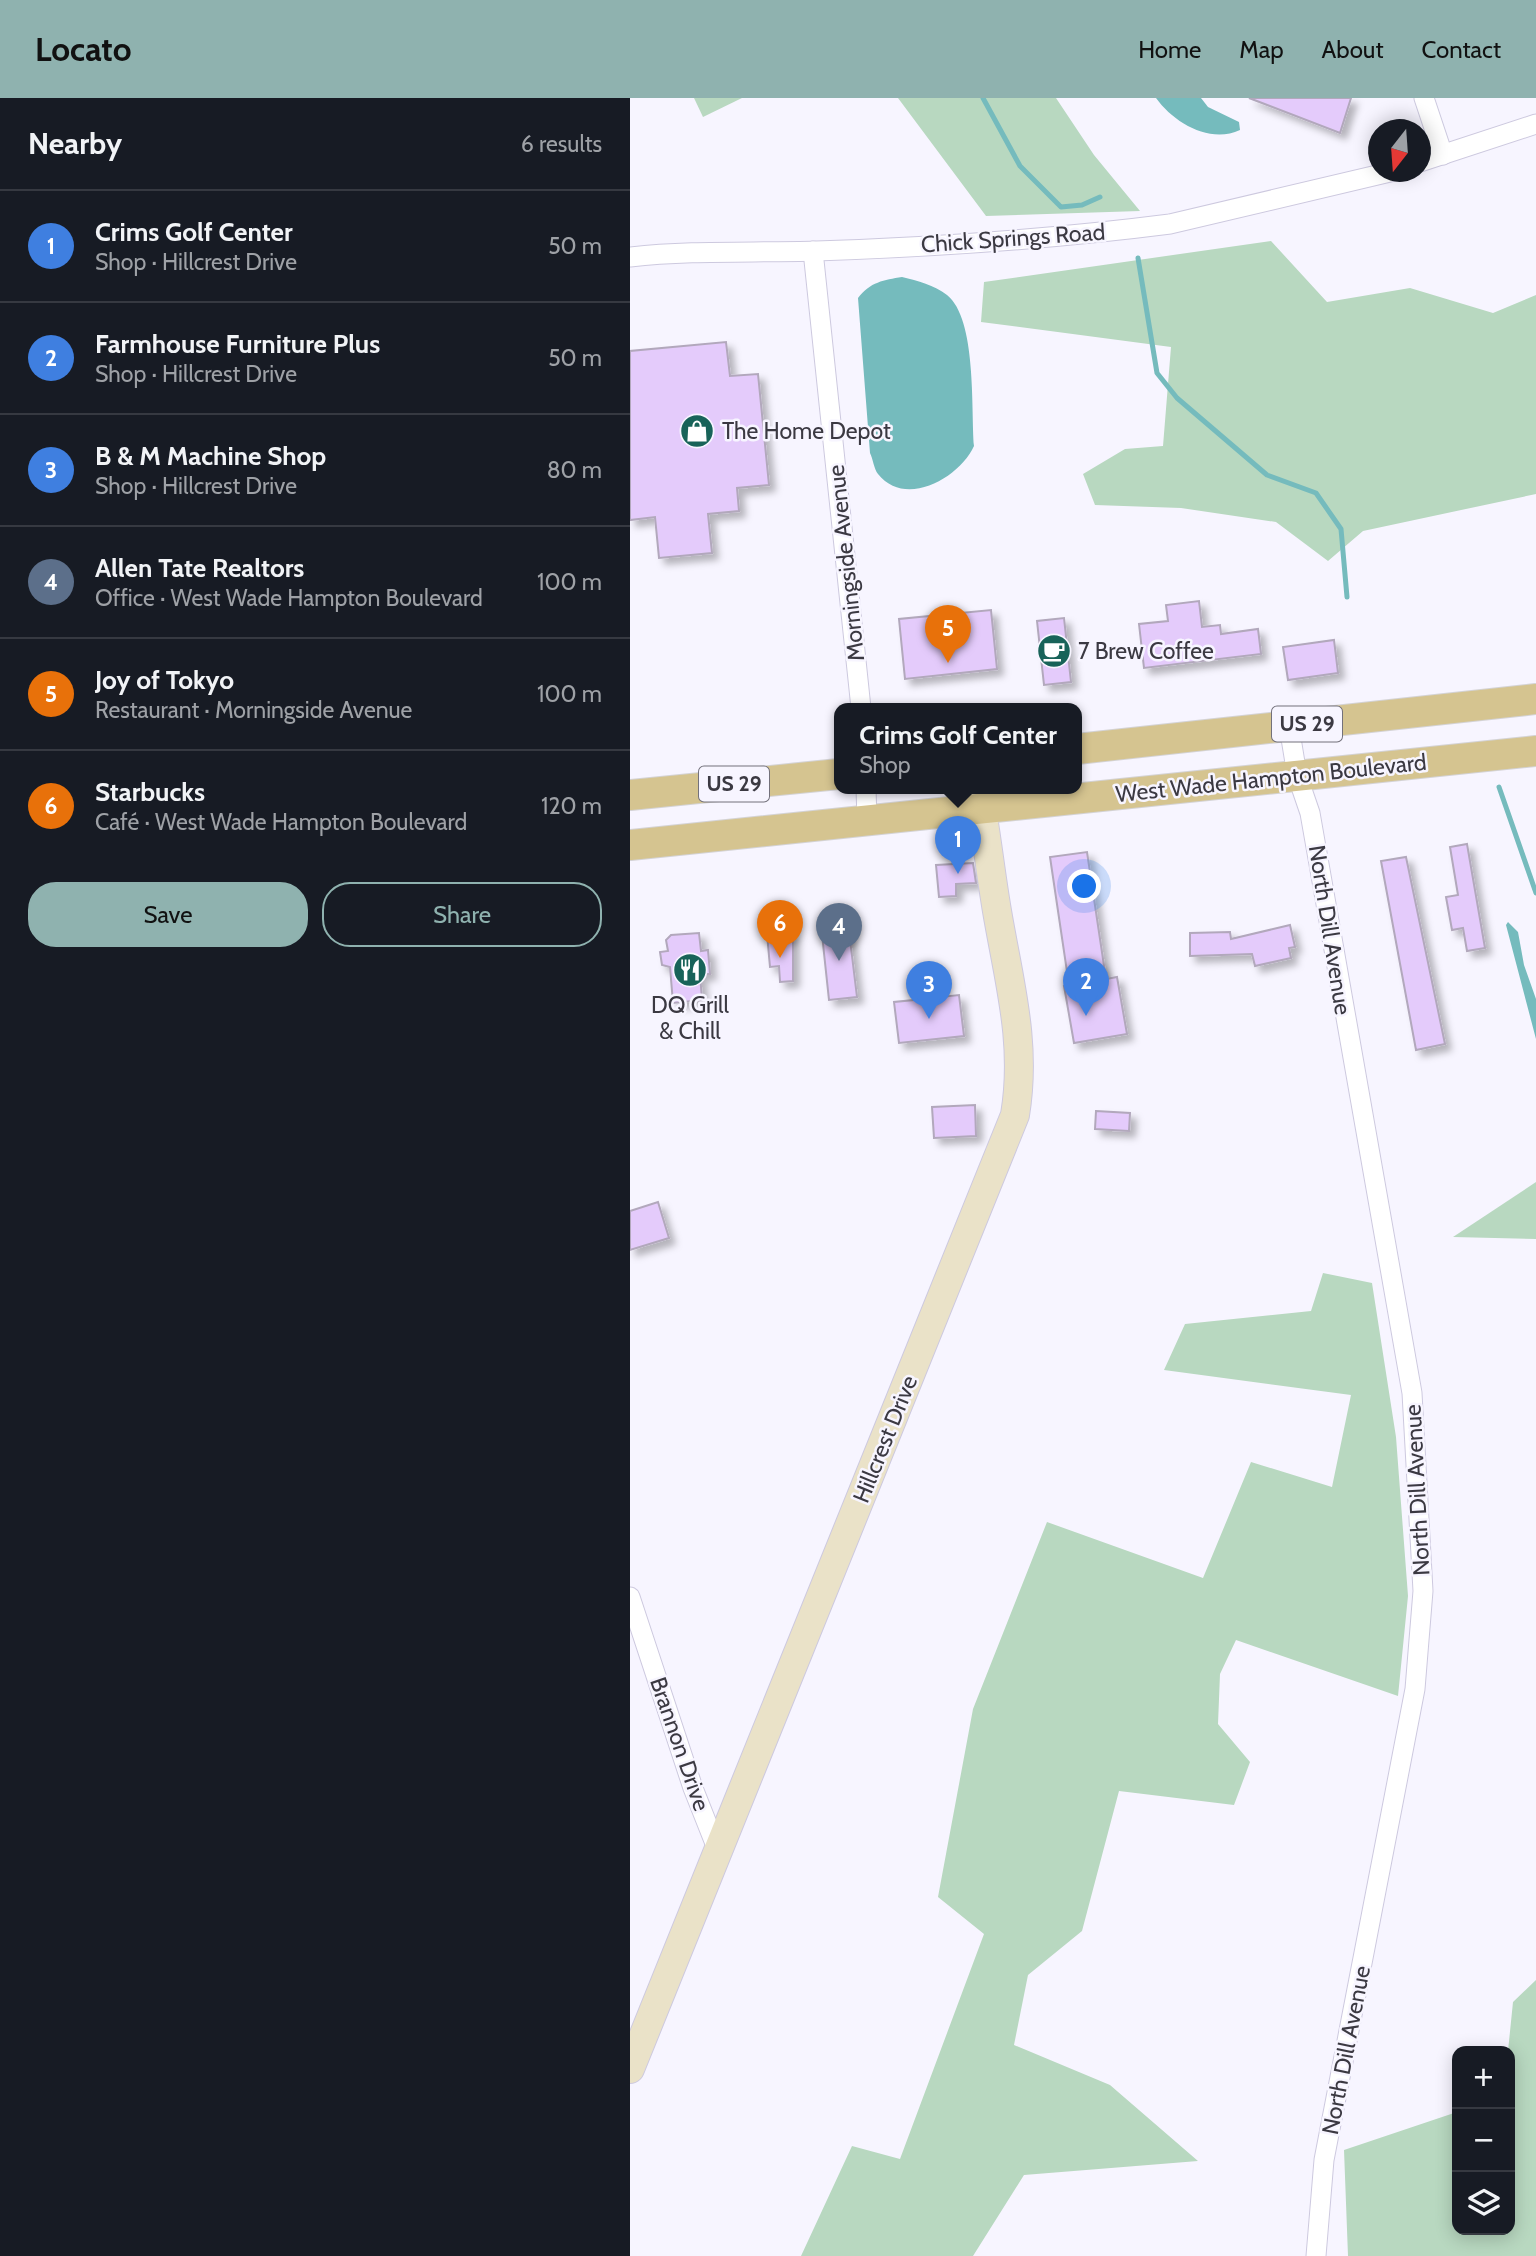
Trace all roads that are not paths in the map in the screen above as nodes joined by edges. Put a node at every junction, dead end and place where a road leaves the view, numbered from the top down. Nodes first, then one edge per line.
1 (1424, 98) edge
2 (1536, 124) edge
3 (1443, 155) junction
4 (1431, 159) edge
5 (1368, 177) edge
6 (813, 251) junction
7 (630, 257) edge
8 (1536, 699) edge
9 (860, 703) edge
10 (1289, 726) junction
11 (1082, 748) edge
12 (1536, 751) edge
13 (834, 775) edge
14 (1297, 775) junction
15 (1082, 791) edge
16 (866, 794) edge
17 (1035, 794) edge
18 (630, 795) edge
19 (980, 798) edge
20 (867, 821) junction
21 (630, 845) edge
22 (630, 1597) edge
23 (718, 1851) junction
24 (630, 2069) edge
25 (1315, 2256) edge

1 - 3 street
2 - 3 street
3 - 4 street
5 - 6 street, Chick Springs Road
6 - 7 street, Chick Springs Road
6 - 9 street, Morningside Avenue
8 - 10 main road, US 29
10 - 11 main road, US 29
10 - 14 street, North Dill Avenue
12 - 14 main road, West Wade Hampton Boulevard / US 29
13 - 18 main road, US 29
14 - 15 main road, West Wade Hampton Boulevard / US 29
14 - 25 street, North Dill Avenue
16 - 20 street
17 - 19 main road, West Wade Hampton Boulevard / US 29
19 - 20 main road, West Wade Hampton Boulevard / US 29
19 - 23 street, Hillcrest Drive
20 - 21 main road, West Wade Hampton Boulevard / US 29
22 - 23 street, Brannon Drive
23 - 24 street, Hillcrest Drive

